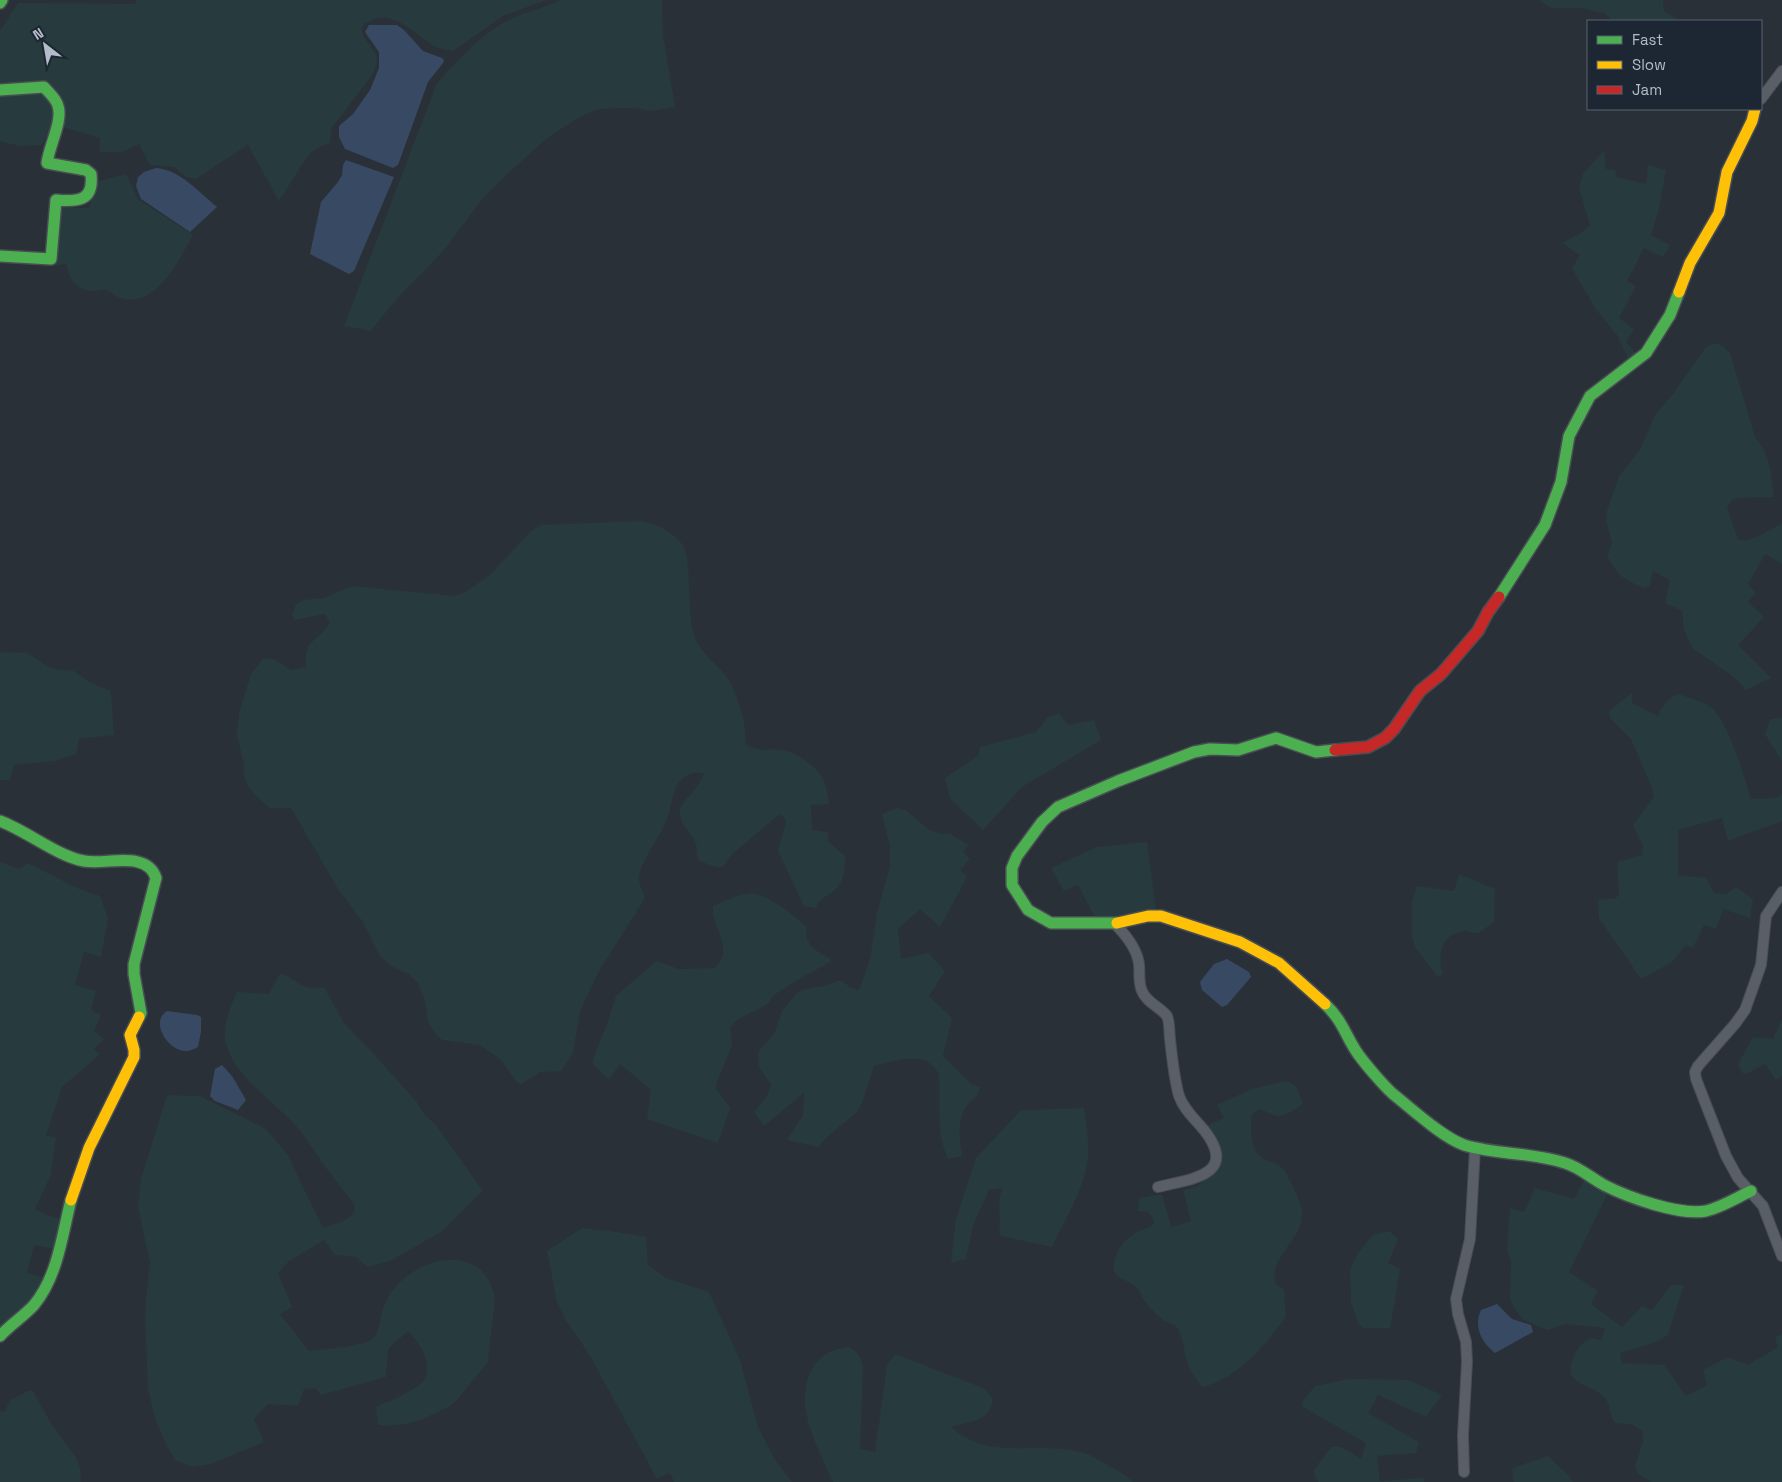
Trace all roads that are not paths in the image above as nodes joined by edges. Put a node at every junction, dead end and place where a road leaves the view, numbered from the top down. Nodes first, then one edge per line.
1 (1782, 71) edge
2 (0, 90) edge
3 (1762, 98) edge
4 (1755, 110) edge
5 (0, 256) edge
6 (0, 822) edge
7 (1782, 892) edge
8 (1115, 924) junction
9 (1475, 1148) junction
10 (1158, 1187) dead end
11 (1751, 1191) junction
12 (1782, 1256) edge
13 (0, 1336) edge
14 (1464, 1472) dead end

1 - 3 street
2 - 5 street
4 - 8 street
6 - 13 street
7 - 11 street
8 - 9 street
8 - 10 street
9 - 11 street
9 - 14 street
11 - 12 street

